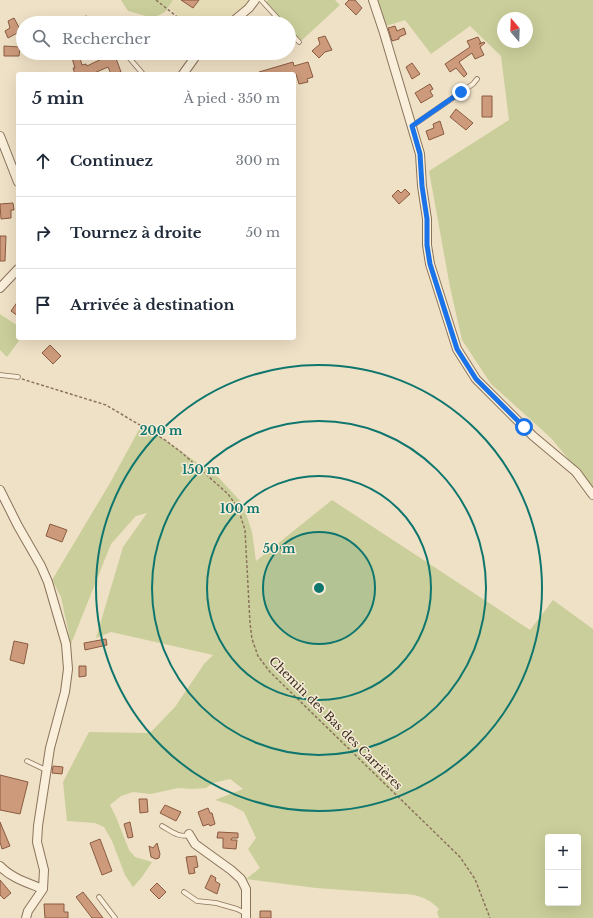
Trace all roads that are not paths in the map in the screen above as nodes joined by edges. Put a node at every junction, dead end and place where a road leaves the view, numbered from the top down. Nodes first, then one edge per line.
1 (255, 0) edge
2 (260, 0) edge
3 (373, 0) edge
4 (239, 16) edge
5 (275, 16) edge
6 (296, 39) edge
7 (299, 42) dead end
8 (131, 60) edge
9 (193, 60) edge
10 (142, 72) edge
11 (184, 72) edge
12 (477, 78) dead end
13 (412, 126) junction
14 (0, 136) edge
15 (16, 177) edge
16 (16, 271) edge
17 (0, 288) edge
18 (0, 375) edge
19 (18, 377) road end
20 (0, 490) edge
21 (593, 495) edge
22 (27, 761) dead end
23 (46, 770) junction
24 (162, 826) dead end
25 (189, 834) joint
26 (0, 866) edge
27 (43, 889) junction
28 (184, 892) dead end
29 (99, 897) dead end
30 (246, 916) edge
31 (26, 918) edge
32 (115, 918) edge

1 - 4 street
2 - 5 lane
3 - 13 street
6 - 7 lane
8 - 10 lane
9 - 11 street
12 - 13 lane
13 - 21 street
14 - 15 street
16 - 17 street
18 - 19 lane
20 - 23 street
22 - 23 lane
23 - 27 street
24 - 25 lane
25 - 30 street
26 - 27 street
27 - 31 street
28 - 30 lane
29 - 32 lane

